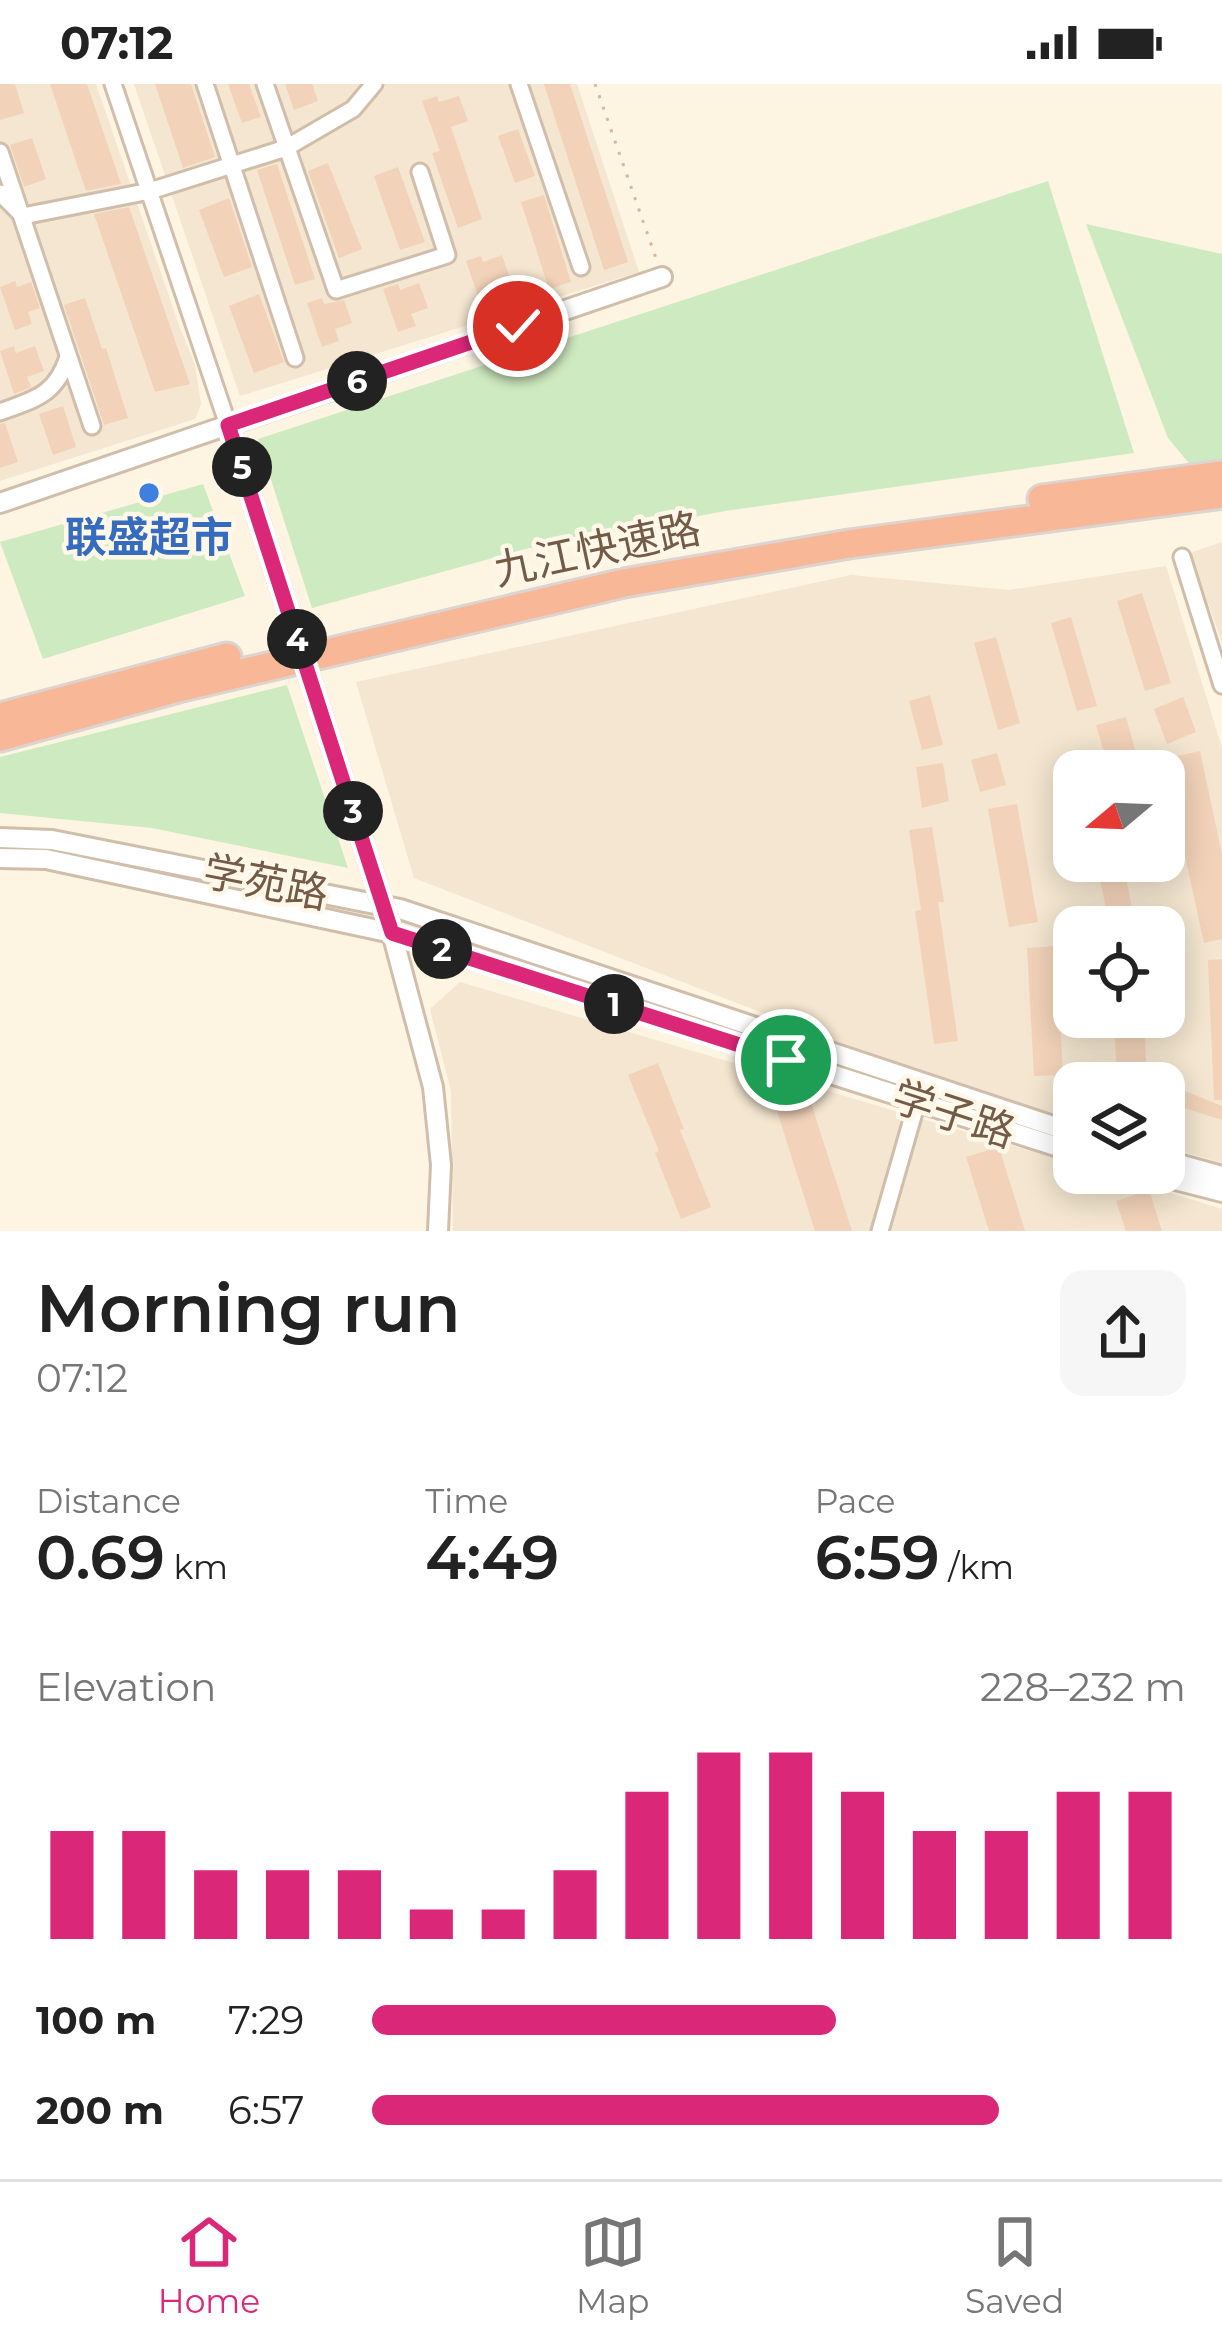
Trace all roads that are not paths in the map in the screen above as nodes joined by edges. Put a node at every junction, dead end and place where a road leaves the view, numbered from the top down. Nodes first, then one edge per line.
1 (113, 84) edge
2 (205, 84) edge
3 (265, 84) edge
4 (374, 84) edge
5 (519, 84) edge
6 (286, 148) junction
7 (0, 152) edge
8 (231, 164) junction
9 (420, 172) dead end
10 (150, 191) junction
11 (0, 194) edge
12 (23, 216) junction
13 (581, 267) dead end
14 (662, 277) road end
15 (69, 355) junction
16 (296, 358) dead end
17 (0, 412) edge
18 (228, 425) junction
19 (92, 426) dead end
20 (1222, 475) edge
21 (1222, 494) edge
22 (0, 502) edge
23 (1182, 557) dead end
24 (1222, 685) edge
25 (0, 717) edge
26 (0, 737) edge
27 (0, 838) edge
28 (0, 858) edge
29 (392, 933) junction
30 (917, 1102) junction
31 (1053, 1126) edge
32 (1053, 1145) edge
33 (1185, 1166) edge
34 (1222, 1176) edge
35 (1185, 1182) edge
36 (1222, 1192) edge
37 (438, 1231) edge
38 (880, 1231) edge

1 - 10 street
2 - 8 street
3 - 6 street
4 - 6 street
5 - 13 street
6 - 8 street
6 - 9 street
7 - 12 street
8 - 10 street
8 - 16 street
10 - 12 street
10 - 18 street
11 - 12 street
12 - 15 street
14 - 18 street
15 - 17 street
15 - 19 street
18 - 22 street
18 - 29 street, bridge
20 - 25 highway
21 - 26 highway, 九江快速路
23 - 24 street
27 - 31 street, 学苑路
28 - 29 street, 学子路
29 - 30 street, 学子路
29 - 37 street
30 - 32 street, 学子路
30 - 38 street
33 - 34 street
35 - 36 street

